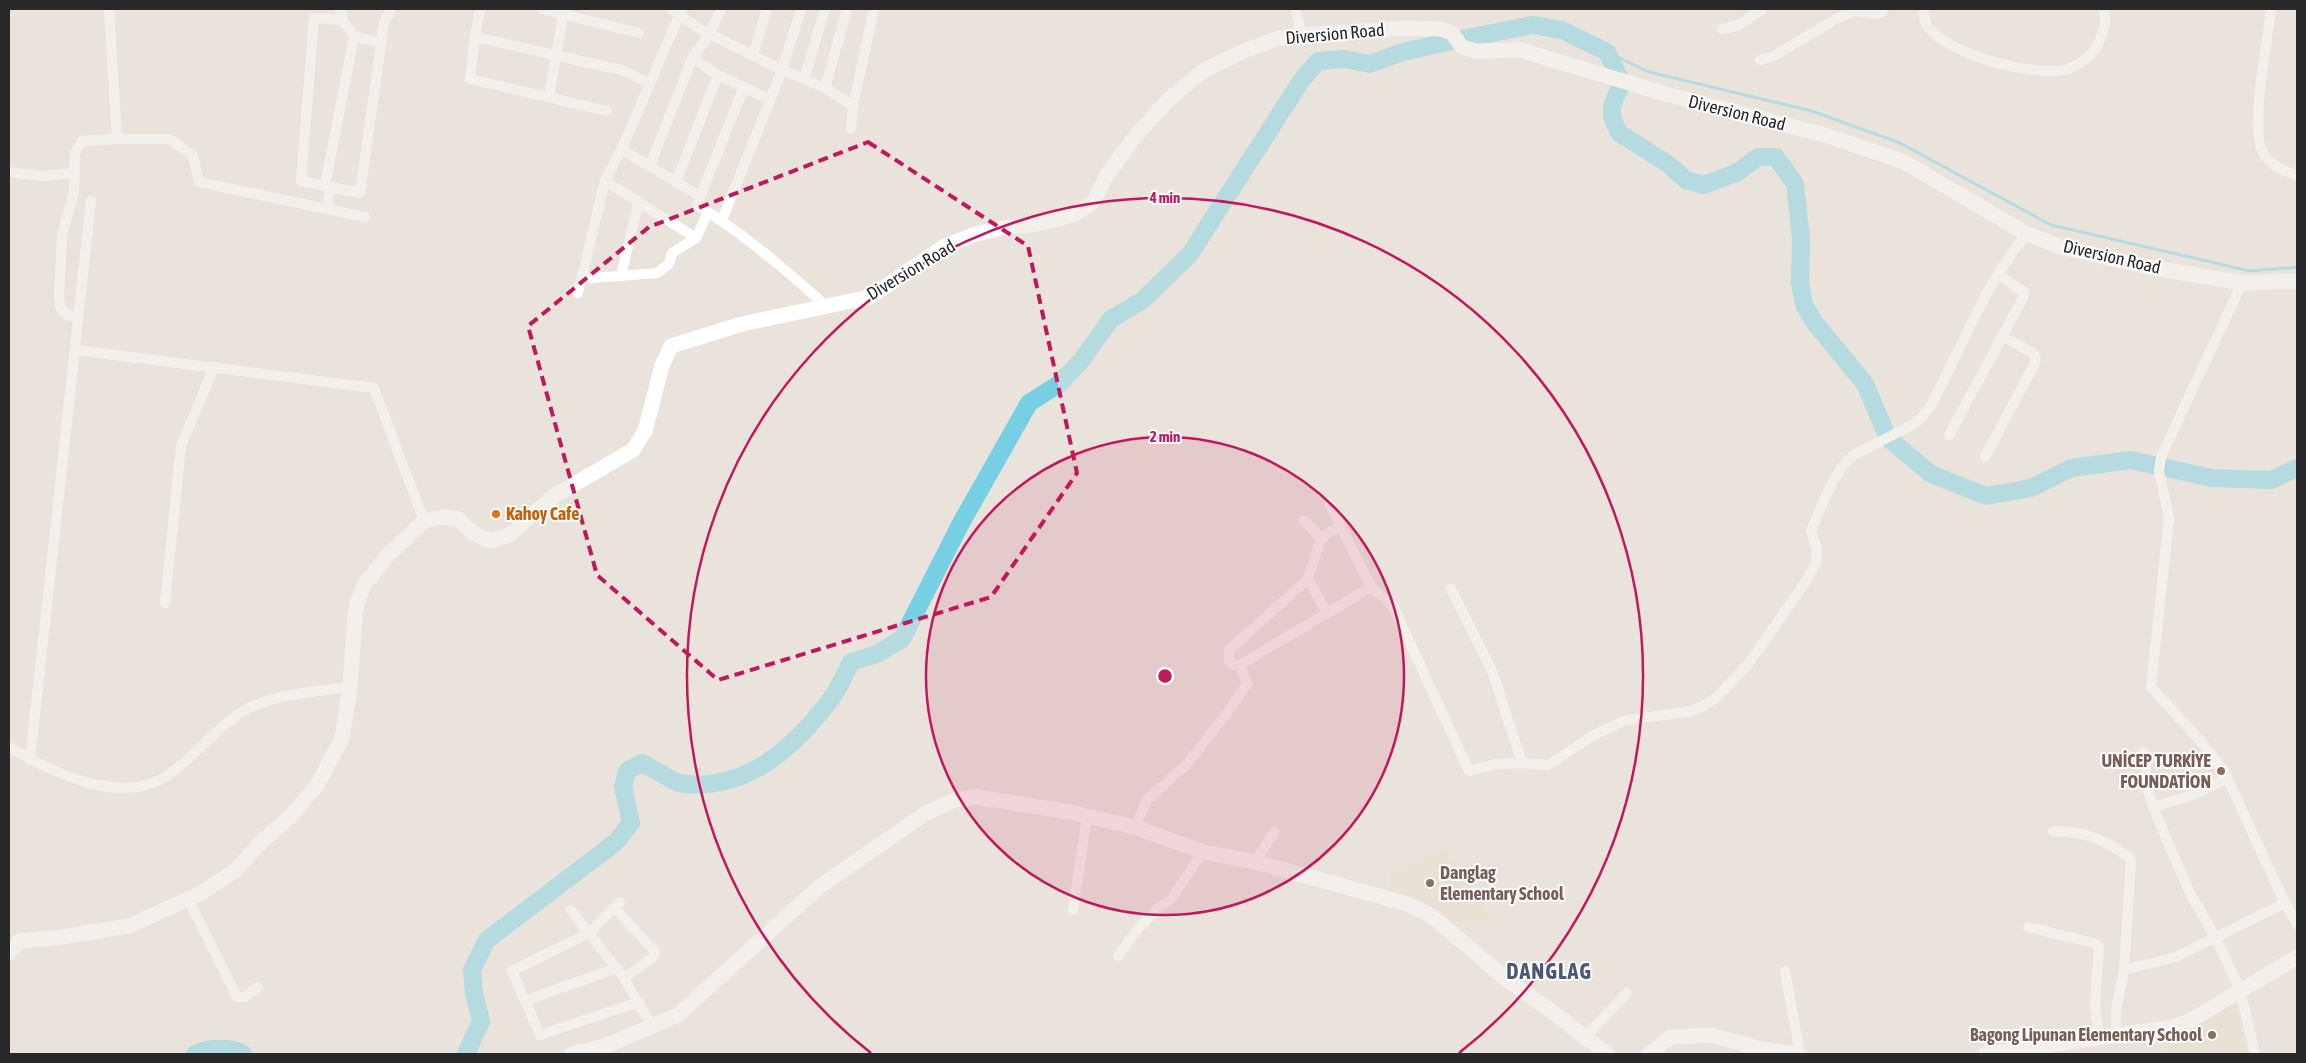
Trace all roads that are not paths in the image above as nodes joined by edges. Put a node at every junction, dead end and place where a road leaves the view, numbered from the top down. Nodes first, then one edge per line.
1 (109, 9) edge
2 (340, 9) edge
3 (391, 9) edge
4 (480, 9) edge
5 (542, 9) edge
6 (721, 9) edge
7 (767, 9) edge
8 (801, 9) edge
9 (825, 9) edge
10 (847, 9) edge
11 (874, 9) edge
12 (1296, 9) edge
13 (1762, 9) edge
14 (1884, 9) edge
15 (1924, 9) edge
16 (2104, 9) edge
17 (2271, 9) edge
18 (677, 11) edge
19 (564, 12) edge
20 (343, 20) junction
21 (1722, 29) dead end
22 (639, 33) dead end
23 (710, 34) junction
24 (1301, 35) junction
25 (354, 36) junction
26 (474, 37) junction
27 (382, 43) junction
28 (753, 54) junction
29 (556, 55) junction
30 (692, 58) junction
31 (1760, 60) dead end
32 (782, 70) junction
33 (718, 75) junction
34 (804, 79) junction
35 (650, 83) junction
36 (744, 87) junction
37 (825, 88) junction
38 (549, 97) junction
39 (769, 99) junction
40 (853, 106) junction
41 (607, 111) dead end
42 (851, 129) dead end
43 (116, 138) junction
44 (621, 149) junction
45 (650, 166) junction
46 (9, 172) edge
47 (74, 173) junction
48 (2297, 176) edge
49 (605, 181) junction
50 (676, 182) junction
51 (328, 186) junction
52 (700, 196) junction
53 (91, 201) dead end
54 (638, 204) junction
55 (327, 208) junction
56 (708, 212) junction
57 (365, 218) dead end
58 (722, 220) junction
59 (2028, 234) junction
60 (696, 238) junction
61 (1999, 275) junction
62 (622, 276) junction
63 (581, 279) junction
64 (2297, 281) edge
65 (2242, 283) junction
66 (578, 293) dead end
67 (827, 307) junction
68 (78, 318) junction
69 (2004, 337) junction
70 (74, 350) junction
71 (214, 367) junction
72 (1949, 435) dead end
73 (1985, 457) dead end
74 (1329, 503) dead end
75 (424, 521) junction
76 (1304, 521) dead end
77 (1340, 526) junction
78 (1321, 538) junction
79 (1308, 579) junction
80 (1372, 588) junction
81 (1451, 589) dead end
82 (165, 602) dead end
83 (1327, 613) junction
84 (1240, 665) junction
85 (350, 687) junction
86 (9, 747) edge
87 (2144, 752) dead end
88 (30, 760) junction
89 (1522, 763) junction
90 (2227, 778) junction
91 (2153, 807) junction
92 (1087, 816) junction
93 (1135, 827) junction
94 (2053, 831) dead end
95 (1274, 832) dead end
96 (1203, 852) junction
97 (1255, 862) junction
98 (188, 900) junction
99 (2285, 903) junction
100 (571, 910) dead end
101 (1073, 910) dead end
102 (2297, 924) edge
103 (2028, 927) dead end
104 (589, 933) junction
105 (2216, 939) junction
106 (14, 940) edge
107 (9, 953) edge
108 (1118, 956) dead end
109 (2297, 956) edge
110 (616, 968) junction
111 (2124, 970) junction
112 (1785, 971) dead end
113 (624, 978) junction
114 (258, 987) dead end
115 (2240, 989) junction
116 (1627, 993) dead end
117 (525, 1002) junction
118 (639, 1002) junction
119 (651, 1025) junction
120 (2116, 1036) junction
121 (2099, 1038) junction
122 (1599, 1049) edge
123 (1774, 1053) edge
124 (572, 1054) edge
125 (1649, 1054) edge
126 (1799, 1054) edge
127 (1986, 1054) edge
128 (2255, 1054) edge

1 - 43 street
2 - 20 street
3 - 27 street
4 - 26 street
5 - 19 street
6 - 23 street
7 - 28 street
8 - 32 street
9 - 34 street
10 - 37 street
11 - 40 street
12 - 24 street
13 - 21 street
14 - 31 street
15 - 16 street
17 - 48 street
18 - 23 street
18 - 35 street
19 - 22 street
19 - 29 street
20 - 25 street
20 - 51 street
23 - 28 street
23 - 30 street
24 - 59 street, Diversion Road
24 - 67 street, Diversion Road
25 - 27 street
25 - 51 street
26 - 29 street
26 - 38 street
27 - 51 street
28 - 32 street
29 - 35 street
29 - 38 street
30 - 33 street
30 - 45 street
32 - 34 street
32 - 39 street
33 - 36 street
33 - 50 street
34 - 37 street
35 - 44 street
36 - 39 street
36 - 52 street
37 - 40 street
38 - 41 street
39 - 58 street
40 - 42 street
43 - 47 street
43 - 55 street
44 - 45 street
44 - 49 street
45 - 50 street
46 - 47 street
47 - 68 street
49 - 54 street
49 - 63 street
50 - 52 street
51 - 55 street
52 - 56 street
53 - 68 street
54 - 60 street
54 - 62 street
55 - 57 street
56 - 58 street
56 - 60 street
58 - 67 street
59 - 61 street
59 - 65 street, Diversion Road
60 - 62 street
61 - 69 street
61 - 89 street
62 - 63 street
63 - 66 street
64 - 65 street, Diversion Road
65 - 90 street
67 - 75 street, Diversion Road
68 - 70 street
69 - 72 street
69 - 73 street
70 - 71 street
70 - 88 street
71 - 75 street
71 - 82 street
74 - 77 street
75 - 85 street
76 - 78 street
77 - 78 street
77 - 80 street
78 - 79 street
79 - 83 street
79 - 84 street
80 - 83 street
80 - 89 street
81 - 89 street
83 - 84 street
84 - 93 street
85 - 88 street
85 - 98 street
86 - 88 street
87 - 91 street
90 - 91 street
90 - 99 street
91 - 105 street
92 - 93 street
92 - 101 street
92 - 119 street
93 - 96 street
94 - 111 street
95 - 97 street
96 - 97 street
96 - 108 street
97 - 122 street
98 - 106 street
98 - 114 street
99 - 102 street
99 - 105 street
100 - 104 street
103 - 121 street
104 - 110 street
104 - 113 street
104 - 117 street
105 - 111 street
105 - 115 street
106 - 107 street
109 - 115 street
110 - 113 street
110 - 117 street
111 - 120 street
112 - 126 street
113 - 118 street
115 - 120 street
115 - 128 street
116 - 122 street
117 - 118 street
118 - 119 street
119 - 124 street
120 - 121 street
121 - 127 street
123 - 125 street
123 - 126 street

